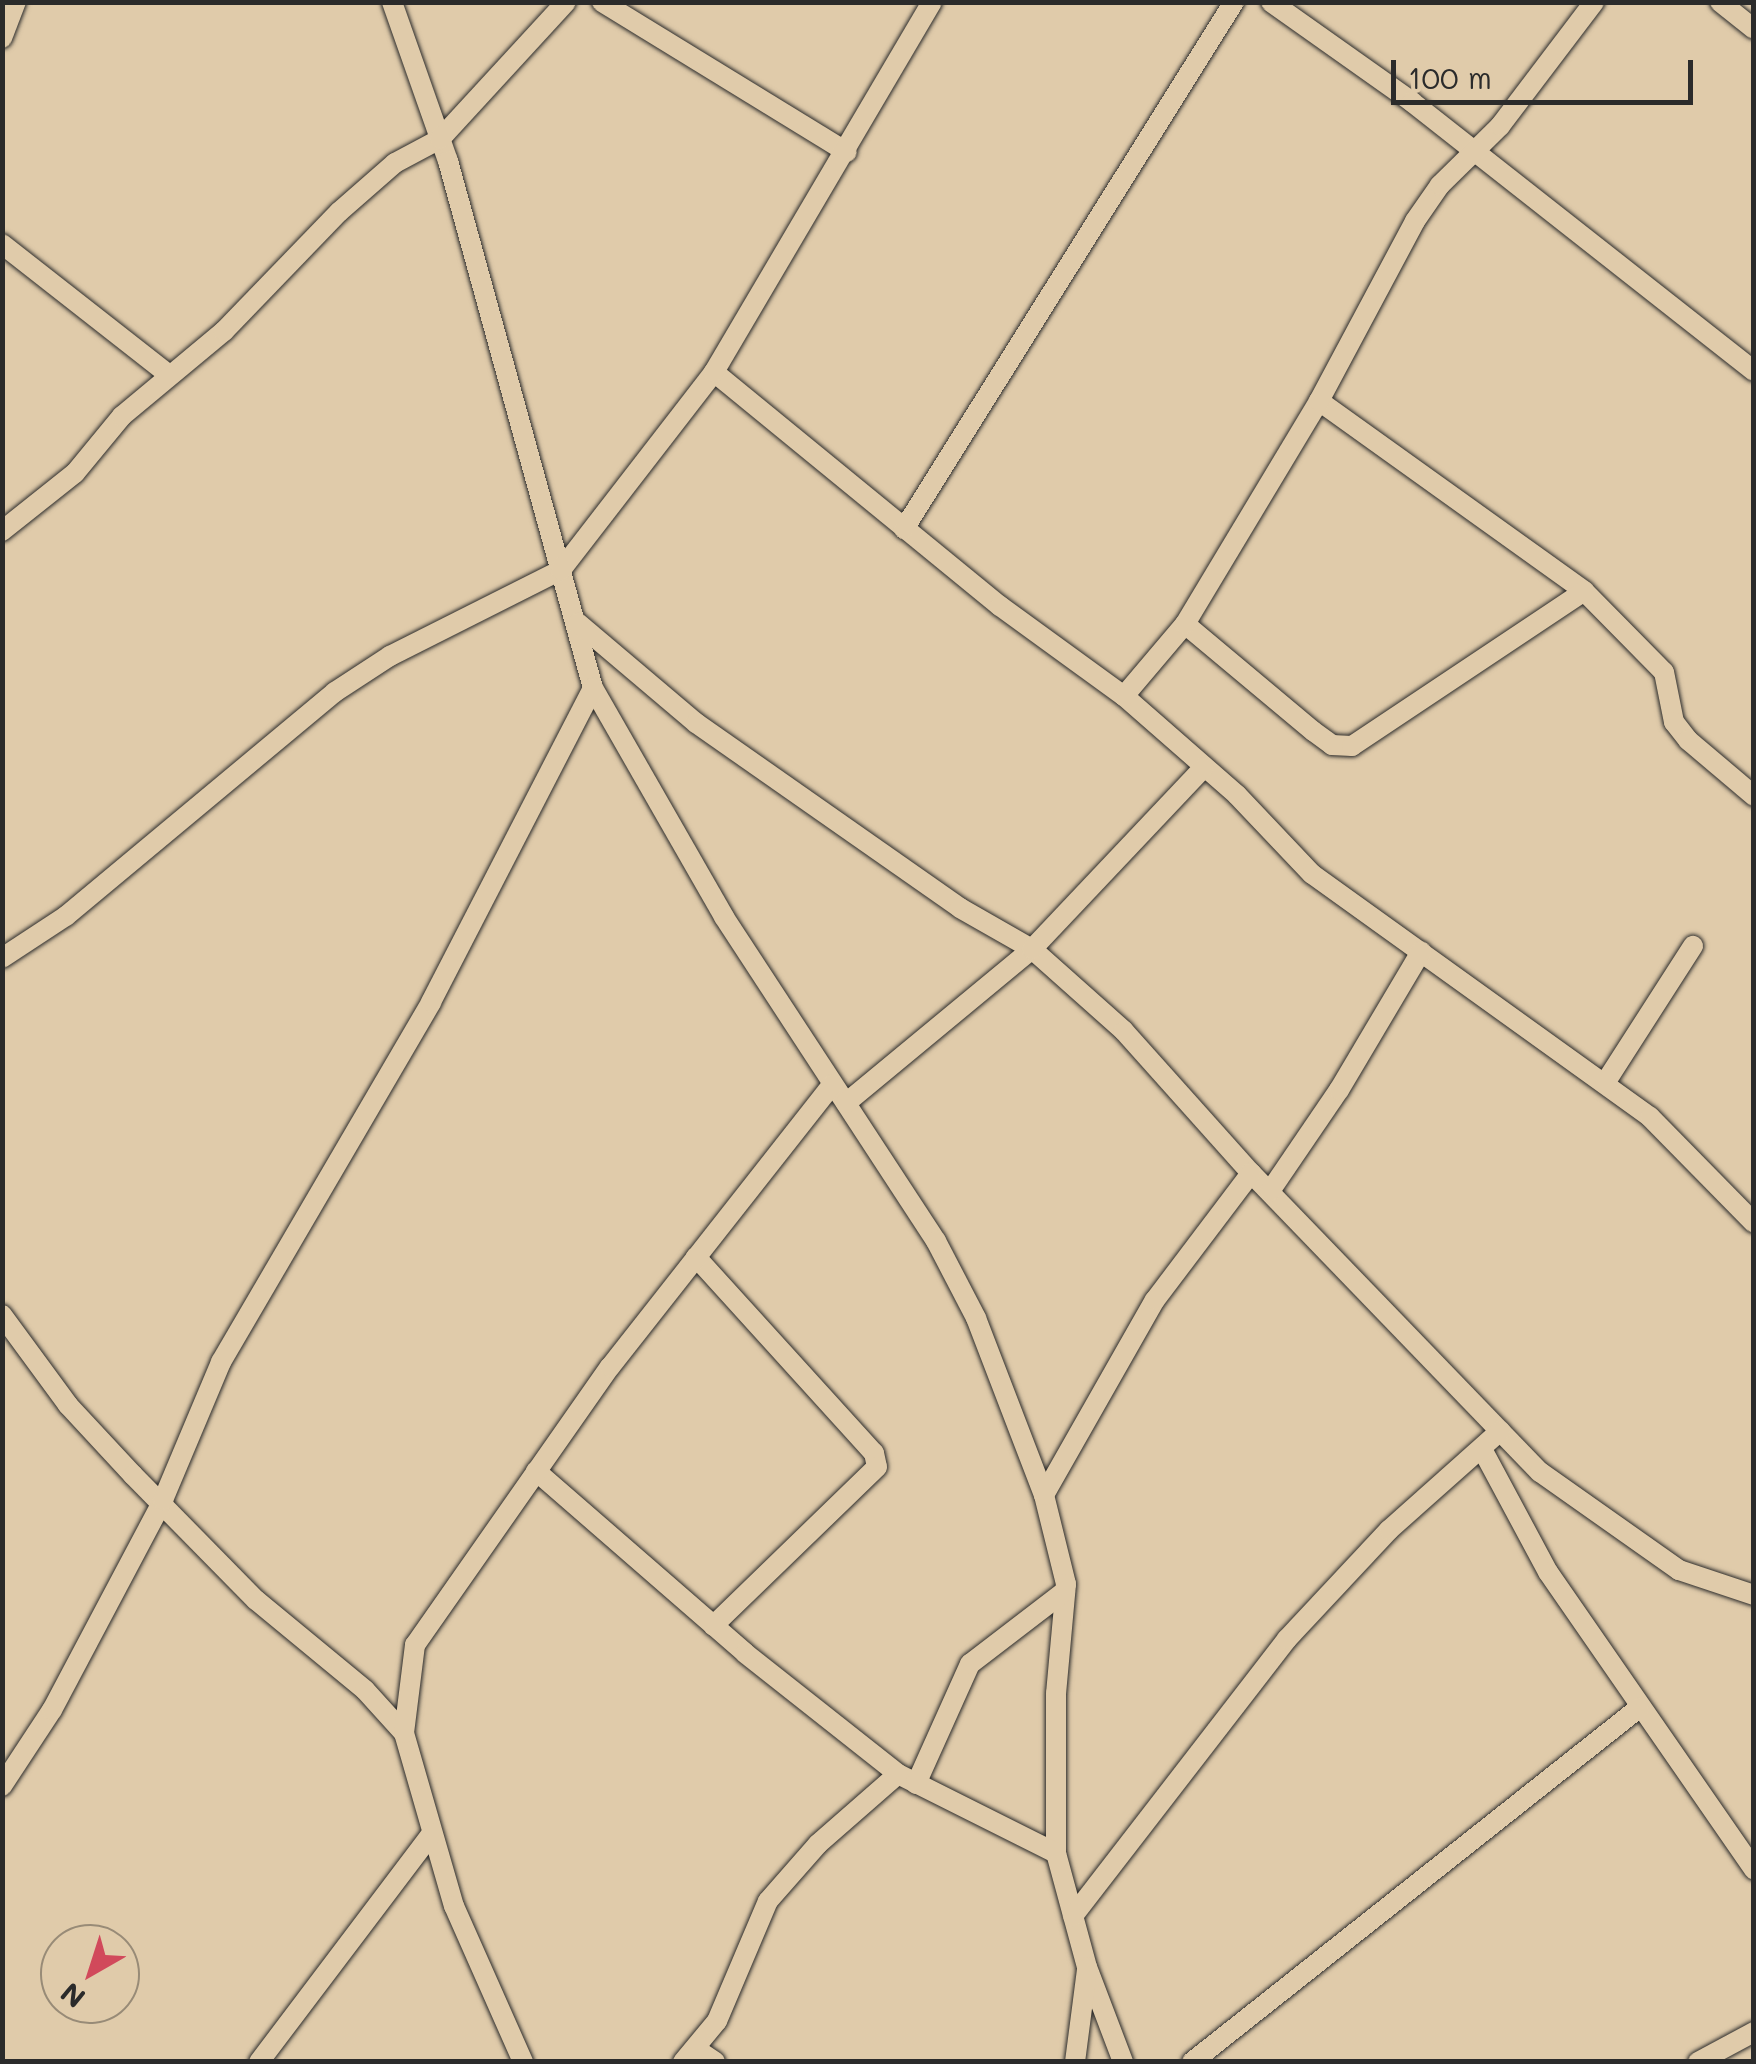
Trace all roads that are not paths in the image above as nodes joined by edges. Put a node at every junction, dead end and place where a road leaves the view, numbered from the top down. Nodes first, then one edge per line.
1 (16, 2) edge
2 (392, 2) edge
3 (566, 2) edge
4 (602, 2) edge
5 (932, 2) edge
6 (1234, 2) edge
7 (1271, 2) edge
8 (1594, 2) edge
9 (1720, 2) edge
10 (1754, 29) edge
11 (2, 38) edge
12 (440, 139) junction
13 (847, 152) junction
14 (1474, 156) junction
15 (2, 244) edge
16 (1754, 371) edge
17 (714, 372) junction
18 (168, 374) junction
19 (1318, 401) junction
20 (904, 529) junction
21 (2, 532) edge
22 (562, 570) junction
23 (1584, 591) junction
24 (578, 623) junction
25 (1185, 624) junction
26 (593, 688) junction
27 (1124, 696) junction
28 (1203, 768) junction
29 (1754, 796) edge
30 (1693, 946) dead end
31 (1032, 949) junction
32 (1421, 952) junction
33 (2, 958) edge
34 (1605, 1084) junction
35 (832, 1085) junction
36 (846, 1103) junction
37 (1251, 1173) junction
38 (1270, 1191) junction
39 (1754, 1223) edge
40 (696, 1258) junction
41 (2, 1316) edge
42 (1500, 1431) junction
43 (1482, 1450) junction
44 (536, 1471) junction
45 (1044, 1495) junction
46 (163, 1500) junction
47 (1065, 1591) junction
48 (1754, 1594) edge
49 (713, 1626) junction
50 (1639, 1708) junction
51 (404, 1733) junction
52 (907, 1779) junction
53 (2, 1786) edge
54 (432, 1832) junction
55 (1056, 1853) junction
56 (1754, 1870) edge
57 (1073, 1916) junction
58 (1087, 1967) junction
59 (1754, 2032) edge
60 (690, 2055) edge
61 (259, 2062) edge
62 (523, 2062) edge
63 (715, 2062) edge
64 (1075, 2062) edge
65 (1123, 2062) edge
66 (1192, 2062) edge
67 (1698, 2062) edge

1 - 11 street
2 - 12 street
3 - 12 street
4 - 13 street
5 - 13 street
6 - 20 street
7 - 14 street
8 - 14 street
9 - 10 street
12 - 18 street
12 - 22 street
13 - 17 street
14 - 16 street
14 - 19 street
15 - 18 street
17 - 20 street
17 - 22 street
18 - 21 street
19 - 23 street
19 - 25 street
20 - 27 street
22 - 24 street
22 - 33 street
23 - 25 street
23 - 29 street
24 - 26 street
24 - 31 street
25 - 27 street
26 - 35 street
26 - 46 street
27 - 28 street
28 - 31 street
28 - 32 street
30 - 34 street
31 - 36 street
31 - 37 street
32 - 34 street
32 - 38 street
34 - 39 street
35 - 36 street
35 - 40 street
36 - 45 street
37 - 38 street
37 - 45 street
38 - 42 street
40 - 44 street
40 - 49 street
41 - 46 street
42 - 43 street
42 - 48 street
43 - 50 street
43 - 57 street
44 - 49 street
44 - 51 street
45 - 47 street
46 - 51 street
46 - 53 street
47 - 52 street
47 - 55 street
49 - 52 street
50 - 56 street
50 - 66 street
51 - 54 street
52 - 55 street
52 - 60 street
54 - 61 street
54 - 62 street
55 - 57 street
57 - 58 street
58 - 64 street
58 - 65 street
59 - 67 street
60 - 63 street

